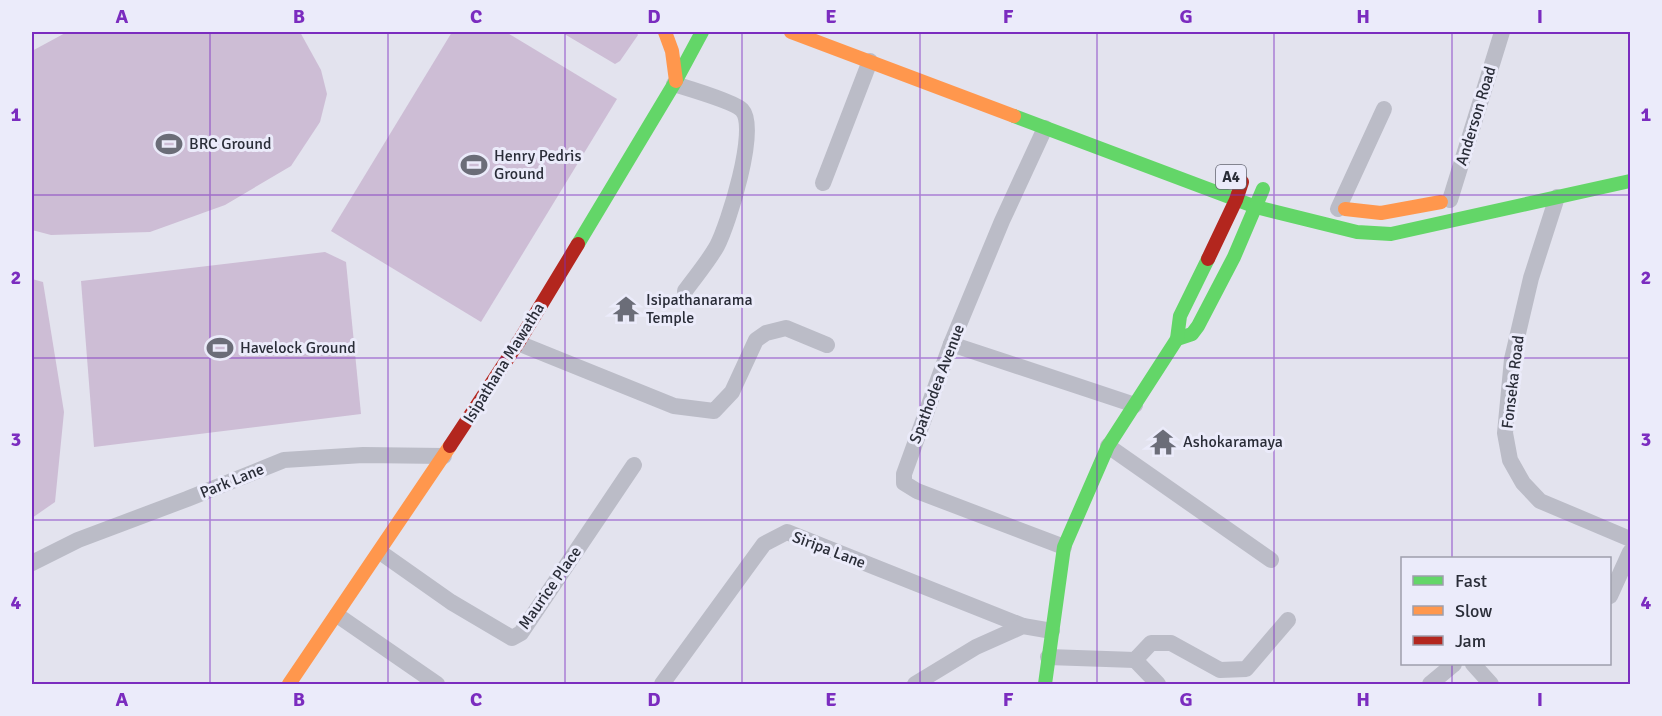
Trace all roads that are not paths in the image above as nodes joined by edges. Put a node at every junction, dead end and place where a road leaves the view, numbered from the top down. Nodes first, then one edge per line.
1 (665, 32) edge
2 (702, 32) edge
3 (791, 32) edge
4 (1502, 32) edge
5 (870, 61) junction
6 (675, 82) junction
7 (1384, 109) dead end
8 (1045, 128) junction
9 (1630, 181) edge
10 (823, 183) dead end
11 (1263, 189) junction
12 (1280, 194) dead end
13 (1557, 197) junction
14 (1458, 198) joint
15 (1236, 200) junction
16 (1256, 207) junction
17 (1333, 208) joint
18 (685, 291) dead end
19 (1177, 339) junction
20 (518, 343) junction
21 (951, 344) junction
22 (827, 345) dead end
23 (1135, 405) junction
24 (1108, 446) junction
25 (444, 456) junction
26 (634, 465) dead end
27 (1630, 539) edge
28 (1064, 547) junction
29 (380, 552) junction
30 (1630, 552) edge
31 (1271, 560) dead end
32 (32, 563) edge
33 (1611, 594) edge
34 (337, 615) junction
35 (1288, 620) dead end
36 (1023, 626) junction
37 (1052, 631) junction
38 (1048, 657) junction
39 (1135, 660) junction
40 (1452, 665) edge
41 (1475, 665) edge
42 (289, 684) edge
43 (436, 684) edge
44 (662, 684) edge
45 (915, 684) edge
46 (1045, 684) edge
47 (1158, 684) edge
48 (1430, 684) edge
49 (1491, 684) edge

1 - 6 main road
2 - 6 main road, Isipathana Mawatha
3 - 5 main road, A4
4 - 14 street, Anderson Road
5 - 8 main road, A4
5 - 10 street
6 - 18 street
6 - 20 main road, Isipathana Mawatha
7 - 17 street
8 - 15 main road, A4
8 - 21 street, Spathodea Avenue
9 - 13 main road, A4
11 - 12 main road, A4
11 - 15 main road, A4
11 - 16 main road
13 - 16 main road, A4
13 - 27 street, Fonseka Road
14 - 17 main road
15 - 16 main road, A4
15 - 19 main road
16 - 19 main road
19 - 23 main road
20 - 22 street
20 - 25 main road, Isipathana Mawatha
21 - 23 street
21 - 28 street, Spathodea Avenue
23 - 24 main road
24 - 28 main road
24 - 31 street
25 - 29 main road, Isipathana Mawatha
25 - 32 street, Park Lane
26 - 29 street, Maurice Place
28 - 37 main road
29 - 34 main road, Isipathana Mawatha
30 - 33 street
34 - 42 main road, Isipathana Mawatha
34 - 43 street
35 - 39 street
36 - 37 street, Siripa Lane
36 - 44 street, Siripa Lane
36 - 45 street
37 - 38 main road
38 - 39 street
38 - 46 main road
39 - 47 street
40 - 48 street
41 - 49 street

